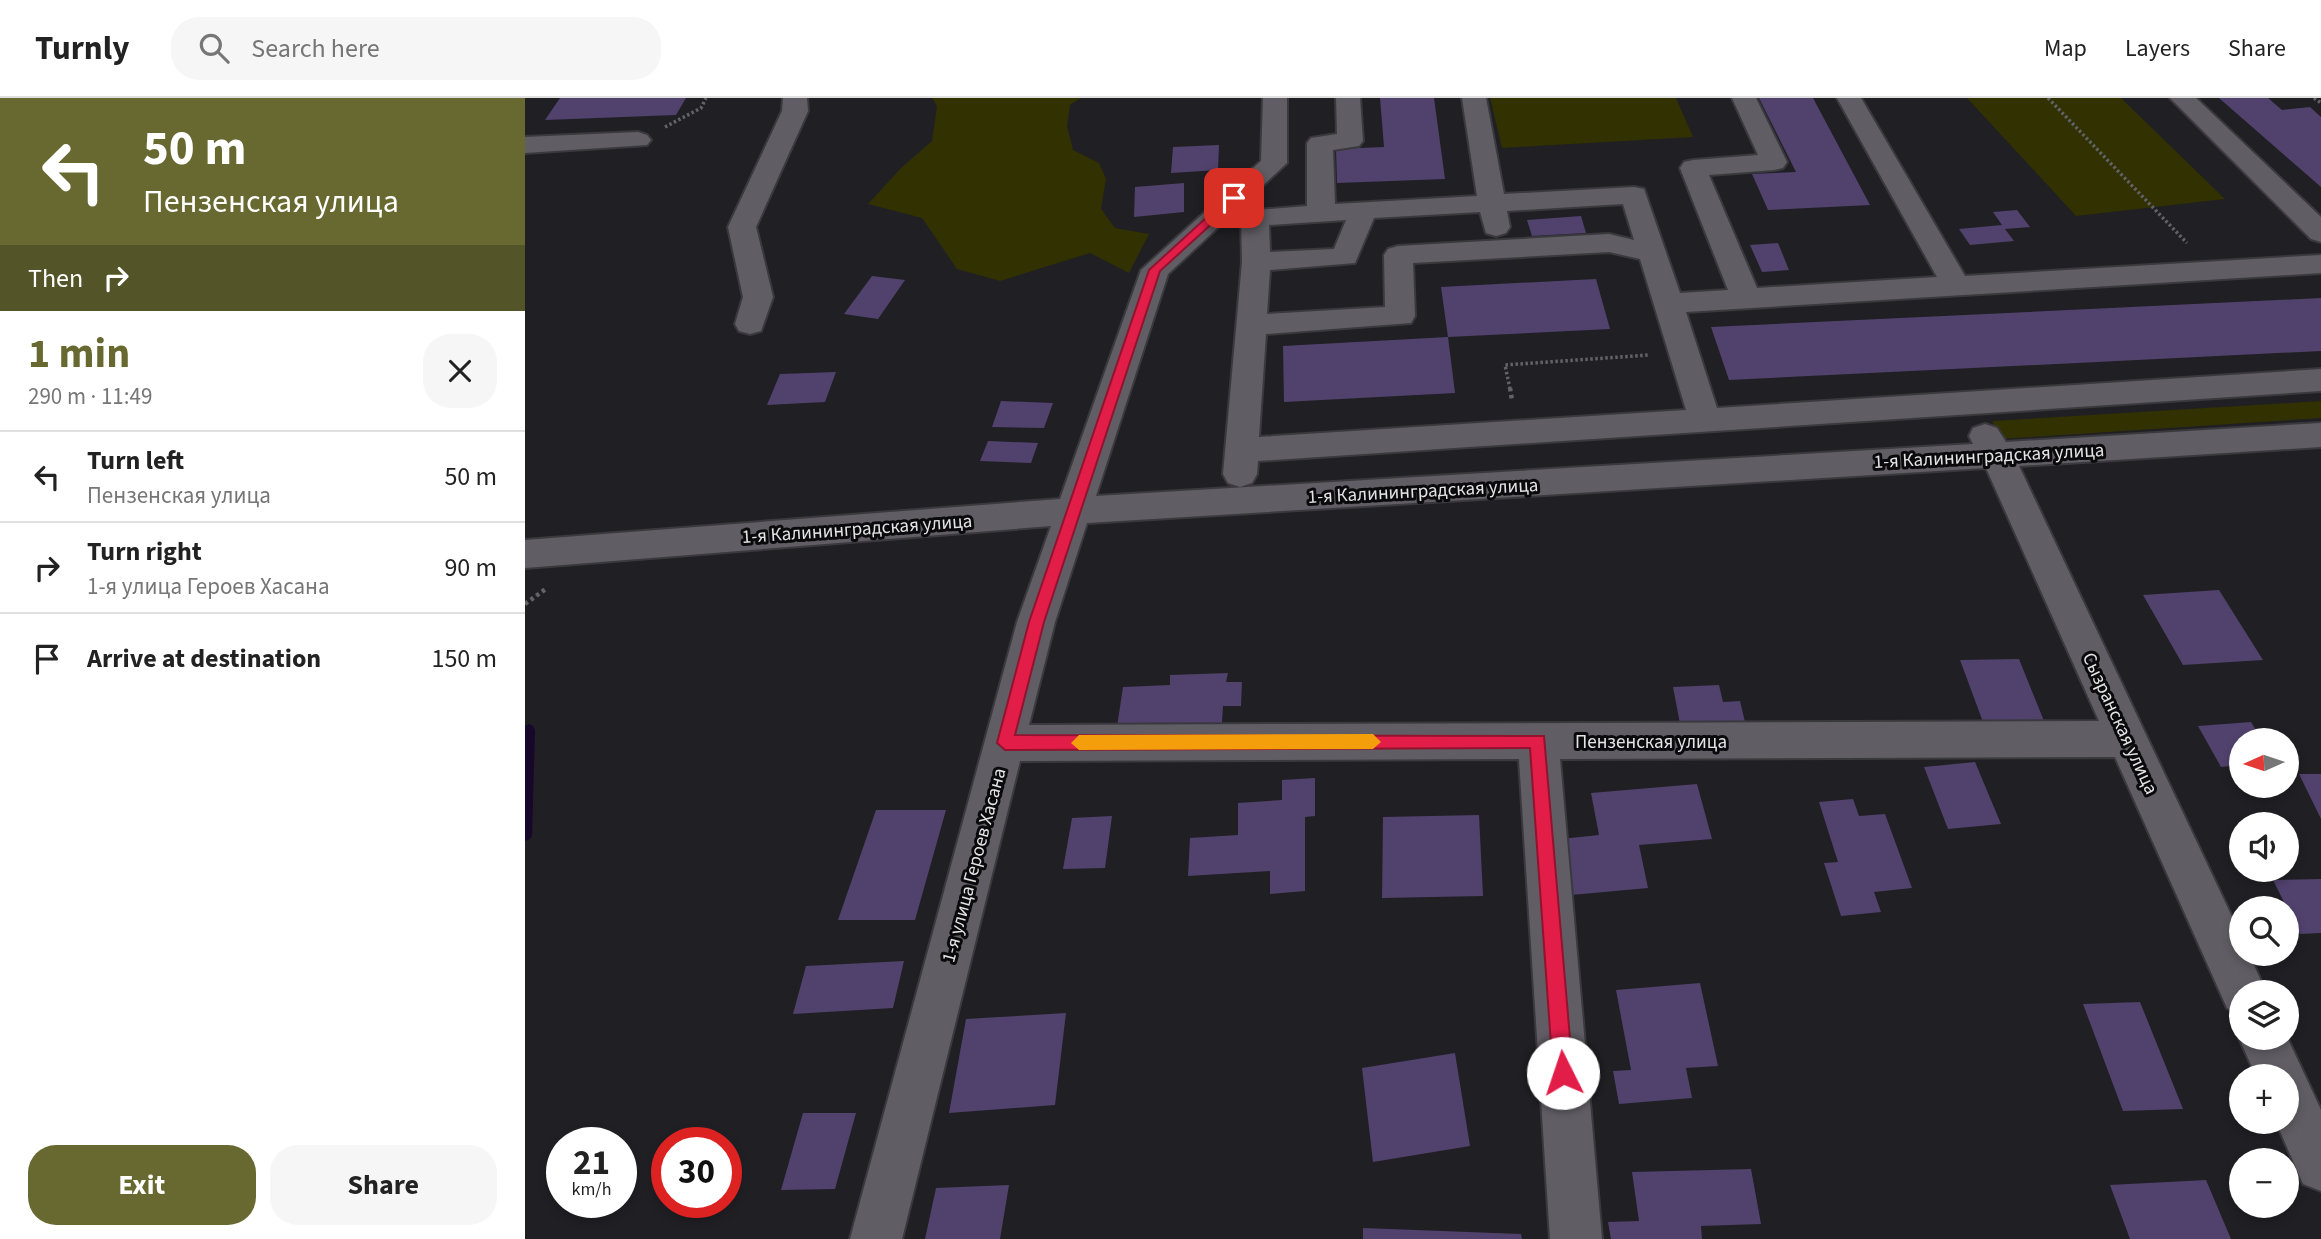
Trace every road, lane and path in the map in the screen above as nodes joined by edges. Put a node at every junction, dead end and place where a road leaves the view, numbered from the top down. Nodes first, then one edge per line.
1 (705, 98) edge
2 (795, 98) edge
3 (1275, 98) edge
4 (1348, 98) edge
5 (1474, 98) edge
6 (1744, 98) edge
7 (1849, 98) edge
8 (2048, 98) edge
9 (2182, 98) edge
10 (2314, 98) edge
11 (2321, 103) edge
12 (638, 141) joint
13 (525, 145) edge
14 (1492, 204) junction
15 (1363, 211) junction
16 (1321, 214) junction
17 (2321, 233) edge
18 (1500, 250) junction
19 (1654, 254) junction
20 (1256, 262) junction
21 (2321, 264) edge
22 (2212, 269) junction
23 (1956, 286) junction
24 (1747, 299) junction
25 (1668, 303) junction
26 (750, 324) dead end
27 (1251, 325) junction
28 (1683, 352) junction
29 (2321, 380) edge
30 (1964, 403) junction
31 (1705, 420) junction
32 (1518, 432) junction
33 (2321, 435) edge
34 (1243, 450) junction
35 (1997, 455) junction
36 (1238, 501) junction
37 (1073, 511) junction
38 (525, 554) edge
39 (2129, 739) junction
40 (1538, 741) junction
41 (1005, 743) junction
42 (2238, 980) edge
43 (2299, 1117) edge
44 (2321, 1166) edge
45 (876, 1239) edge
46 (1576, 1239) edge

1 - 12 path
2 - 26 street
3 - 37 street, 1-я улица Героев Хасана
4 - 16 street
5 - 14 street
6 - 24 street
7 - 23 street
8 - 22 path
9 - 17 street
10 - 11 path
12 - 13 street
14 - 15 street
14 - 18 street
14 - 19 street
15 - 16 street
15 - 20 street
16 - 20 street
18 - 19 street
18 - 27 street
19 - 25 street
20 - 27 street
21 - 22 street
22 - 23 street
23 - 24 street
24 - 25 street
25 - 28 street
27 - 34 street
28 - 31 street
28 - 32 path
29 - 30 street
30 - 31 street
30 - 35 street, Сызранская улица
31 - 32 street
32 - 34 street
33 - 35 street, 1-я Калининградская улица
34 - 36 street
35 - 36 street, 1-я Калининградская улица
35 - 39 street, Сызранская улица
36 - 37 street, 1-я Калининградская улица
37 - 38 street, 1-я Калининградская улица
37 - 41 street, 1-я улица Героев Хасана
39 - 40 street, Пензенская улица
39 - 42 street, Сызранская улица
40 - 41 street, Пензенская улица
40 - 46 street
41 - 45 street, 1-я улица Героев Хасана
43 - 44 street

